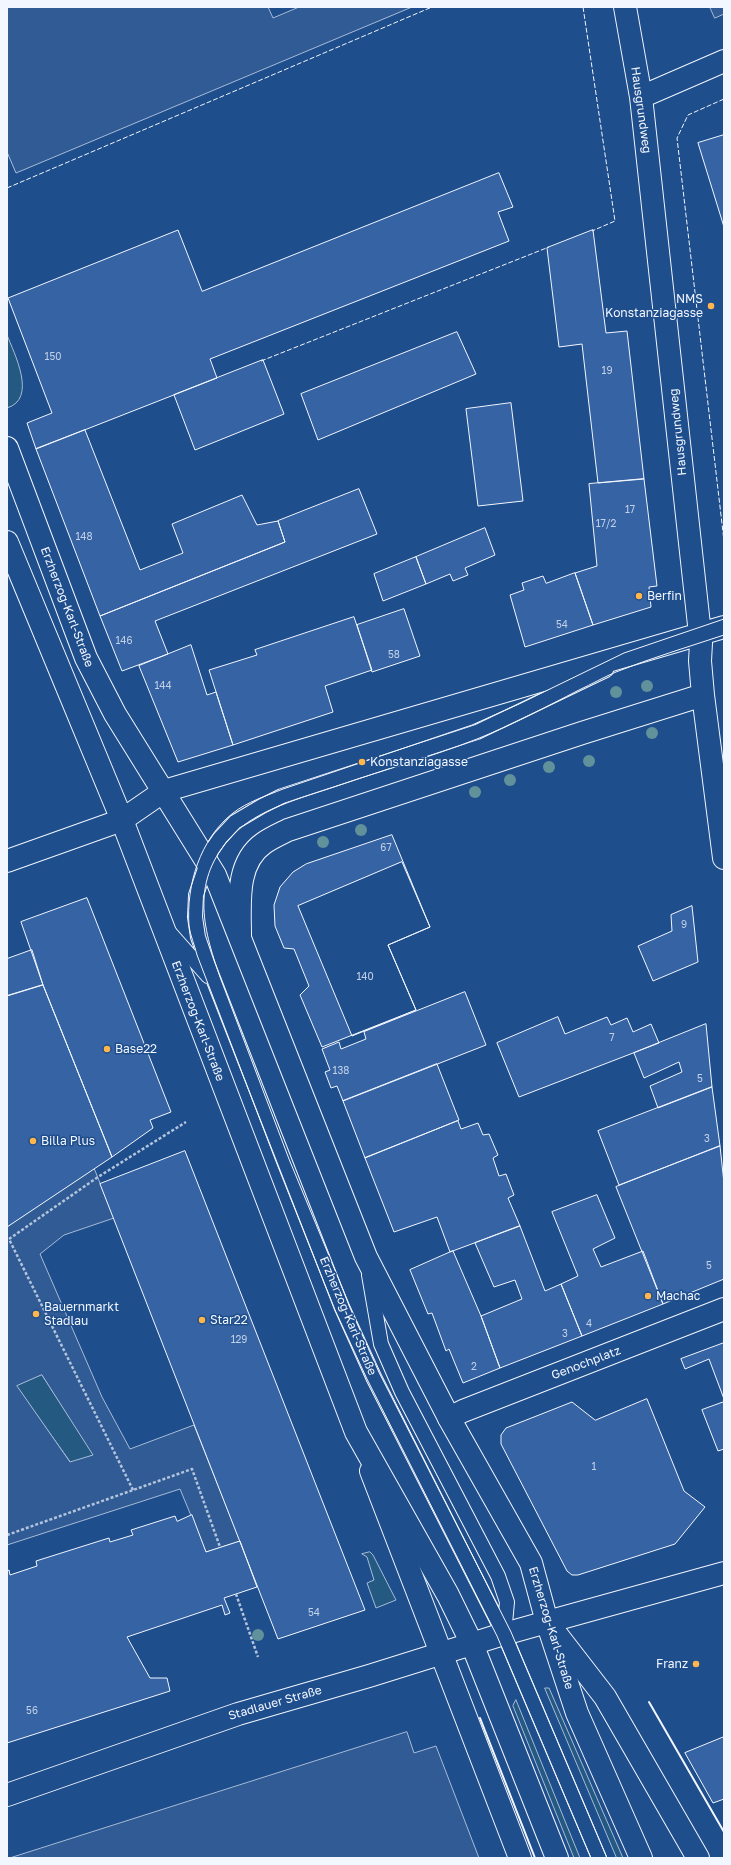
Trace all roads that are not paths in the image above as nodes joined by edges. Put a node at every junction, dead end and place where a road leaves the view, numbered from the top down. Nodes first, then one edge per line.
1 (625, 7) edge
2 (724, 61) edge
3 (641, 97) junction
4 (7, 448) edge
5 (7, 542) edge
6 (724, 628) edge
7 (700, 635) junction
8 (670, 644) junction
9 (703, 695) junction
10 (164, 791) junction
11 (122, 820) junction
12 (724, 858) edge
13 (207, 860) junction
14 (7, 861) edge
15 (161, 923) junction
16 (240, 935) junction
17 (217, 988) junction
18 (366, 1257) junction
19 (724, 1309) edge
20 (449, 1418) junction
21 (356, 1432) junction
22 (724, 1573) edge
23 (547, 1622) junction
24 (504, 1634) junction
25 (472, 1644) junction
26 (440, 1654) junction
27 (7, 1795) edge
28 (520, 1858) edge
29 (557, 1858) edge
30 (598, 1858) edge
31 (641, 1858) edge
32 (698, 1858) edge

1 - 3 main road, Hausgrundweg
2 - 3 main road
3 - 7 main road, Hausgrundweg
4 - 10 main road, Erzherzog-Karl-Straße
5 - 11 main road, Erzherzog-Karl-Straße
6 - 7 main road
7 - 8 main road
7 - 9 main road, Hausgrundweg
8 - 10 main road
8 - 13 lane
9 - 12 main road, Hausgrundweg
9 - 16 main road
10 - 11 main road
10 - 13 main road, Erzherzog-Karl-Straße
11 - 14 main road
11 - 15 main road, Erzherzog-Karl-Straße
13 - 16 main road, Erzherzog-Karl-Straße
13 - 17 lane, Erzherzog-Karl-Straße
15 - 17 lane, Erzherzog-Karl-Straße
15 - 21 main road, Erzherzog-Karl-Straße
16 - 18 main road, Erzherzog-Karl-Straße
17 - 24 lane, Erzherzog-Karl-Straße
18 - 20 main road, Erzherzog-Karl-Straße
18 - 24 lane, Erzherzog-Karl-Straße
19 - 20 main road, Genochplatz
20 - 23 main road, Erzherzog-Karl-Straße
21 - 25 main road, Erzherzog-Karl-Straße
21 - 26 main road, Erzherzog-Karl-Straße
22 - 23 main road
23 - 24 main road, Stadlauer Straße
23 - 31 main road, Erzherzog-Karl-Straße
23 - 32 main road
24 - 25 main road, Stadlauer Straße
24 - 30 lane, Erzherzog-Karl-Straße
25 - 26 main road, Stadlauer Straße
25 - 29 main road, Erzherzog-Karl-Straße
26 - 27 main road, Stadlauer Straße
26 - 28 main road, Erzherzog-Karl-Straße

